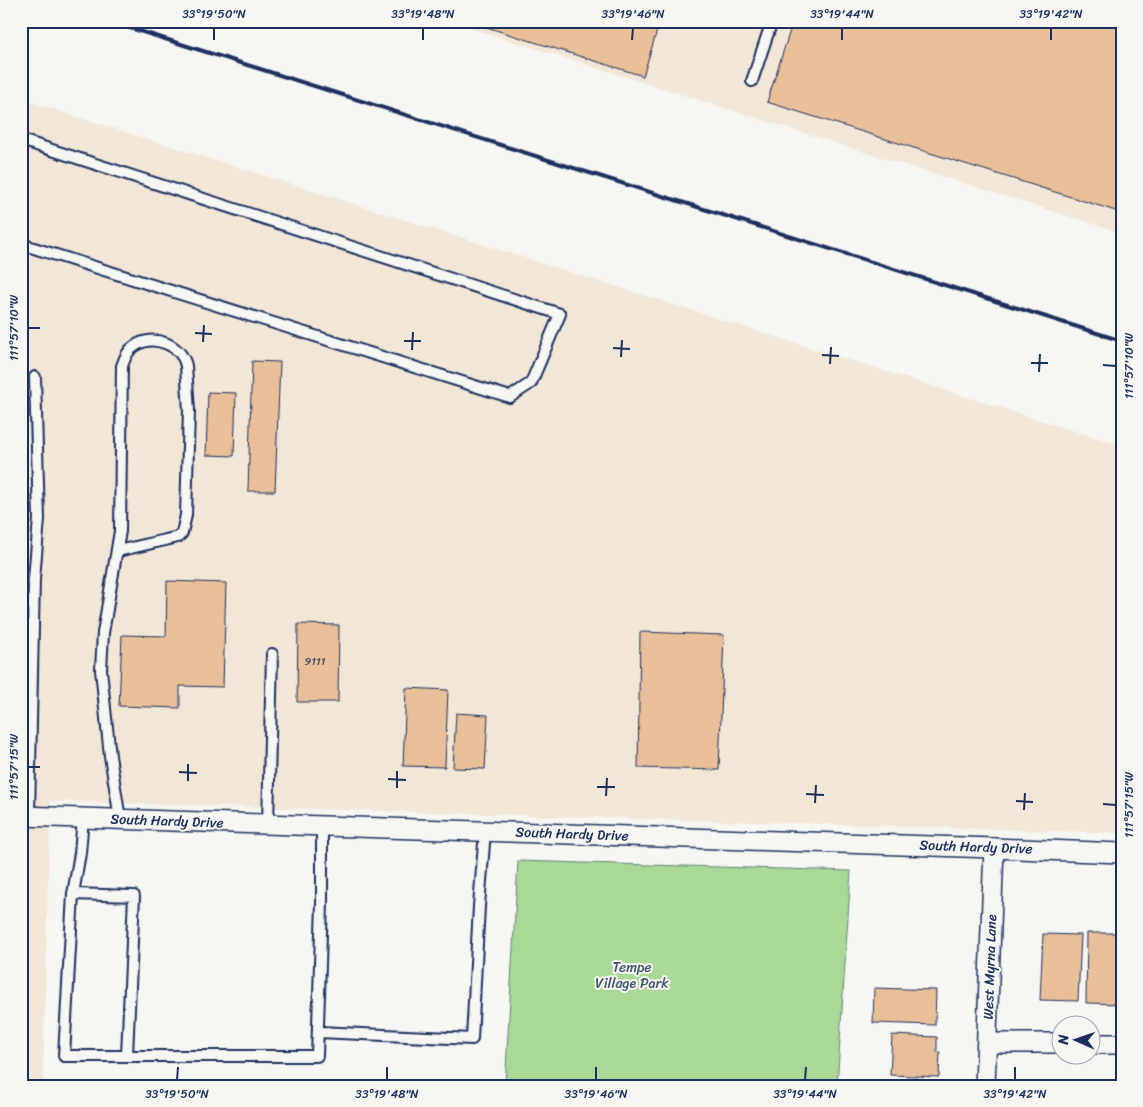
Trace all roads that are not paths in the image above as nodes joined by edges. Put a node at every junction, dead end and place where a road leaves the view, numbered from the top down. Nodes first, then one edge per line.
1 (772, 21) edge
2 (752, 81) dead end
3 (21, 140) edge
4 (21, 244) edge
5 (35, 377) dead end
6 (118, 550) junction
7 (272, 654) dead end
8 (25, 816) edge
9 (83, 818) junction
10 (120, 819) junction
11 (268, 824) junction
12 (322, 826) junction
13 (485, 831) junction
14 (994, 848) junction
15 (1122, 854) edge
16 (73, 894) junction
17 (318, 1032) junction
18 (987, 1043) junction
19 (1050, 1043) edge
20 (1100, 1044) edge
21 (1122, 1044) edge
22 (127, 1055) junction
23 (986, 1086) edge

1 - 2 lane
3 - 4 lane
5 - 8 lane
6 - 6 lane
6 - 10 lane
7 - 11 lane
8 - 9 street, South Hardy Drive
9 - 10 street, South Hardy Drive
9 - 16 lane
10 - 11 street, South Hardy Drive
11 - 12 street, South Hardy Drive
12 - 13 street, South Hardy Drive
12 - 17 lane
13 - 14 street, South Hardy Drive
13 - 17 lane
14 - 15 street, South Hardy Drive
14 - 18 street, West Myrna Lane
16 - 22 lane
16 - 22 lane
17 - 22 lane
18 - 19 street
18 - 23 street, West Myrna Lane
20 - 21 street

